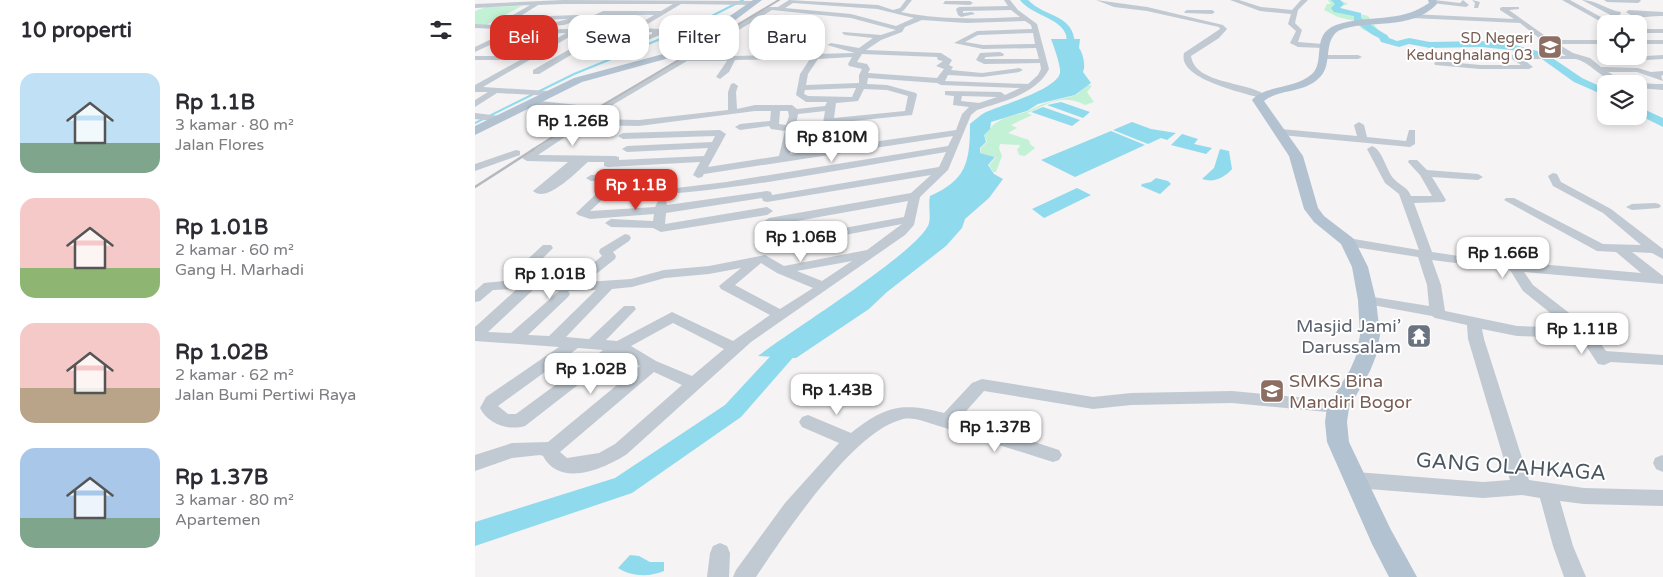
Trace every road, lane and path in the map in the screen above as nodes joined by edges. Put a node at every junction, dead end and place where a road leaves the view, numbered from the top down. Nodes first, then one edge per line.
1 (795, 0) edge
2 (909, 0) edge
3 (1099, 0) edge
4 (1233, 0) edge
5 (1305, 0) edge
6 (1475, 0) edge
7 (1565, 0) edge
8 (1585, 0) edge
9 (1607, 0) edge
10 (1611, 0) edge
11 (1619, 0) edge
12 (1631, 0) edge
13 (1637, 0) edge
14 (561, 1) edge
15 (681, 1) edge
16 (809, 1) edge
17 (1433, 1) edge
18 (752, 2) edge
19 (945, 2) dead end
20 (966, 2) edge
21 (1463, 2) dead end
22 (538, 3) junction
23 (1269, 3) dead end
24 (1249, 4) junction
25 (1645, 4) dead end
26 (476, 6) edge
27 (1476, 7) dead end
28 (1663, 7) edge
29 (781, 8) junction
30 (1517, 8) dead end
31 (1655, 8) dead end
32 (1583, 10) junction
33 (583, 11) dead end
34 (850, 11) dead end
35 (1154, 11) junction
36 (524, 12) junction
37 (640, 12) junction
38 (663, 12) junction
39 (1212, 12) dead end
40 (1294, 12) junction
41 (1609, 12) junction
42 (622, 13) junction
43 (897, 13) junction
44 (1636, 13) junction
45 (1663, 14) edge
46 (518, 15) edge
47 (598, 15) edge
48 (618, 15) edge
49 (635, 15) edge
50 (1412, 16) junction
51 (921, 18) junction
52 (509, 19) joint
53 (865, 19) junction
54 (888, 19) junction
55 (649, 20) edge
56 (1651, 20) dead end
57 (969, 21) junction
58 (1522, 21) junction
59 (911, 22) junction
60 (654, 24) dead end
61 (475, 26) edge
62 (649, 26) edge
63 (490, 27) edge
64 (899, 28) junction
65 (649, 30) edge
66 (1029, 30) edge
67 (1647, 31) edge
68 (1663, 32) edge
69 (490, 34) edge
70 (1597, 34) edge
71 (486, 35) dead end
72 (881, 37) junction
73 (649, 39) edge
74 (1647, 41) edge
75 (490, 42) edge
76 (1548, 42) junction
77 (1588, 42) junction
78 (1597, 42) edge
79 (1663, 42) edge
80 (831, 45) dead end
81 (475, 50) edge
82 (1322, 52) junction
83 (568, 53) edge
84 (859, 53) junction
85 (825, 57) edge
86 (1358, 57) dead end
87 (475, 58) edge
88 (490, 58) edge
89 (1582, 58) junction
90 (1647, 58) edge
91 (1663, 58) edge
92 (526, 60) edge
93 (731, 60) edge
94 (813, 60) edge
95 (1558, 61) dead end
96 (901, 62) dead end
97 (1438, 63) dead end
98 (1593, 64) junction
99 (881, 67) dead end
100 (944, 68) junction
101 (862, 69) junction
102 (1602, 69) junction
103 (536, 72) dead end
104 (1663, 73) edge
105 (1650, 74) junction
106 (1609, 75) edge
107 (720, 77) dead end
108 (1663, 79) edge
109 (940, 80) junction
110 (734, 86) dead end
111 (862, 86) junction
112 (1030, 86) junction
113 (1647, 87) edge
114 (1663, 87) edge
115 (475, 88) edge
116 (802, 88) junction
117 (546, 93) junction
118 (948, 93) dead end
119 (959, 93) junction
120 (1009, 95) junction
121 (475, 98) edge
122 (1261, 98) junction
123 (806, 99) junction
124 (855, 99) junction
125 (531, 103) junction
126 (475, 104) edge
127 (831, 104) junction
128 (979, 106) junction
129 (776, 109) junction
130 (599, 110) junction
131 (791, 110) junction
132 (733, 112) junction
133 (478, 117) edge
134 (498, 118) junction
135 (863, 118) junction
136 (581, 122) junction
137 (774, 123) junction
138 (828, 123) junction
139 (1359, 124) dead end
140 (740, 127) dead end
141 (790, 128) junction
142 (475, 131) edge
143 (959, 132) junction
144 (1412, 132) dead end
145 (623, 136) dead end
146 (641, 136) junction
147 (1284, 137) junction
148 (1363, 139) junction
149 (714, 145) junction
150 (787, 147) junction
151 (952, 148) junction
152 (627, 149) junction
153 (1372, 149) dead end
154 (517, 153) dead end
155 (784, 158) junction
156 (706, 159) junction
157 (767, 160) junction
158 (611, 161) junction
159 (684, 161) junction
160 (1413, 162) dead end
161 (475, 168) edge
162 (943, 170) junction
163 (701, 171) junction
164 (1424, 173) junction
165 (671, 176) junction
166 (1553, 176) dead end
167 (1478, 177) dead end
168 (591, 178) joint
169 (767, 178) junction
170 (689, 189) junction
171 (663, 193) junction
172 (915, 196) junction
173 (1407, 199) junction
174 (1509, 200) dead end
175 (768, 206) junction
176 (1632, 207) dead end
177 (1654, 207) edge
178 (660, 210) junction
179 (903, 220) junction
180 (611, 224) dead end
181 (659, 225) junction
182 (625, 238) dead end
183 (1348, 242) junction
184 (1479, 244) dead end
185 (772, 245) junction
186 (547, 248) dead end
187 (1620, 249) junction
188 (1659, 252) edge
189 (873, 253) junction
190 (1426, 255) junction
191 (762, 260) junction
192 (1487, 263) junction
193 (1514, 267) junction
194 (782, 270) junction
195 (1660, 280) edge
196 (508, 285) junction
197 (530, 285) junction
198 (608, 286) junction
199 (823, 287) junction
200 (567, 291) junction
201 (475, 298) edge
202 (1367, 300) junction
203 (629, 309) dead end
204 (1437, 312) junction
205 (781, 315) junction
206 (1474, 322) junction
207 (1585, 334) junction
208 (475, 335) edge
209 (516, 338) junction
210 (553, 341) junction
211 (575, 343) junction
212 (592, 345) junction
213 (619, 346) junction
214 (733, 348) junction
215 (1663, 360) edge
216 (651, 366) junction
217 (694, 384) junction
218 (1337, 407) junction
219 (947, 421) junction
220 (808, 422) dead end
221 (852, 441) junction
222 (551, 449) junction
223 (1053, 455) dead end
224 (478, 459) edge
225 (1356, 480) junction
226 (1522, 487) junction
227 (1548, 492) junction
228 (1663, 498) edge
229 (720, 553) dead end
230 (718, 577) edge
231 (744, 577) edge
232 (1403, 577) edge
233 (1575, 577) edge

1 - 16 street
1 - 29 street
2 - 43 street
3 - 35 street
4 - 24 street
5 - 40 street
6 - 27 street
7 - 32 street
8 - 41 street
9 - 10 street
9 - 44 street
10 - 11 street
10 - 44 street
11 - 13 street
12 - 13 street
13 - 25 street
14 - 15 street
14 - 22 street
15 - 18 street
15 - 38 street
16 - 43 street
17 - 21 street
17 - 50 main road
18 - 117 main road
19 - 20 street
20 - 66 street
22 - 26 street
22 - 36 street
23 - 24 street
24 - 40 street
28 - 31 street
29 - 53 street
29 - 130 street
30 - 58 street
32 - 41 street
32 - 41 street
33 - 36 street
34 - 54 street
35 - 39 street
35 - 122 street
36 - 46 street
37 - 38 street
37 - 42 street
37 - 49 street
38 - 55 street
40 - 82 street
41 - 44 street
42 - 47 street
42 - 48 street
43 - 51 street
43 - 54 street
44 - 45 street
44 - 56 street
50 - 58 street
50 - 82 main road
51 - 57 street
51 - 59 street
52 - 52 street
53 - 64 street
53 - 72 street
54 - 59 street
57 - 66 street
57 - 66 street
58 - 76 street
59 - 64 street
60 - 62 street
61 - 63 street
64 - 72 street
65 - 73 street
66 - 66 street
66 - 66 street
66 - 66 street
66 - 100 street
66 - 112 street
67 - 68 street
69 - 71 street
70 - 77 street
72 - 84 street
74 - 79 street
75 - 81 street
76 - 77 street
76 - 89 street
77 - 78 street
80 - 84 street
82 - 86 street
82 - 122 main road
83 - 103 street
84 - 85 street
84 - 100 street
84 - 101 street
87 - 88 street
89 - 97 street
89 - 98 street
90 - 91 street
92 - 115 street
93 - 107 street
94 - 116 street
95 - 98 street
96 - 101 street
98 - 102 street
99 - 101 street
100 - 109 street
101 - 109 street
101 - 111 street
102 - 105 street
102 - 106 street
104 - 105 street
105 - 108 street
109 - 112 street
110 - 132 street
111 - 116 street
111 - 124 street
111 - 135 street
112 - 120 street
113 - 114 street
115 - 117 street
116 - 123 street
117 - 125 main road
118 - 119 street
119 - 120 street
119 - 128 street
120 - 128 street
121 - 126 street
122 - 147 main road
123 - 127 street
123 - 131 street
124 - 127 street
124 - 135 street
125 - 130 street
125 - 134 main road
127 - 131 street
127 - 138 street
128 - 143 street
129 - 131 street
129 - 132 street
129 - 137 street
130 - 136 street
131 - 141 street
132 - 136 street
133 - 134 street
134 - 142 main road
135 - 138 street
136 - 158 street
137 - 140 street
137 - 141 street
138 - 141 street
138 - 150 street
139 - 148 street
141 - 150 street
143 - 151 street
143 - 155 street
144 - 148 street
145 - 146 street
146 - 149 street
146 - 152 street
147 - 148 street
147 - 183 main road
149 - 152 street
149 - 156 street
150 - 155 street
151 - 162 street
151 - 169 street
152 - 158 street
153 - 173 street
154 - 161 street
155 - 157 street
156 - 159 street
156 - 163 street
157 - 163 street
157 - 169 street
158 - 159 street
158 - 168 street
159 - 165 street
160 - 164 street
162 - 172 street
162 - 175 street
163 - 170 street
164 - 167 street
164 - 173 street
165 - 168 street
165 - 171 street
166 - 188 street
169 - 170 street
169 - 175 street
170 - 171 street
171 - 178 street
171 - 178 street
172 - 175 street
172 - 179 street
173 - 190 street
174 - 187 street
175 - 178 street
175 - 181 street
175 - 185 street
176 - 177 street
178 - 181 street
179 - 185 street
179 - 189 street
180 - 181 street
182 - 200 street
183 - 190 street
183 - 202 main road
184 - 192 street
185 - 191 street
186 - 196 street
187 - 188 street
187 - 195 street
189 - 194 street
189 - 199 street
190 - 192 street
190 - 204 street
191 - 194 street
191 - 198 street
191 - 205 street
192 - 193 street
193 - 195 street
193 - 207 street
194 - 199 street
196 - 197 street
196 - 201 street
197 - 200 street
197 - 208 street
198 - 200 street
198 - 210 street
199 - 205 street
200 - 209 street
202 - 204 street
202 - 218 main road
203 - 212 street
204 - 206 street
205 - 214 street
206 - 207 street
206 - 226 street
207 - 215 street
208 - 209 street
209 - 210 street
210 - 211 street
211 - 212 street
211 - 213 street
212 - 213 street
213 - 214 street
213 - 216 street
214 - 217 street
216 - 217 street
216 - 222 street
217 - 222 street
218 - 219 street
218 - 225 main road
219 - 221 street
219 - 223 street
220 - 221 street
221 - 231 street
222 - 224 street
225 - 226 street, GANG OLAHKAGA
225 - 232 main road
226 - 227 street, GANG OLAHKAGA
227 - 228 street, GANG OLAHKAGA
227 - 233 street
229 - 230 street

